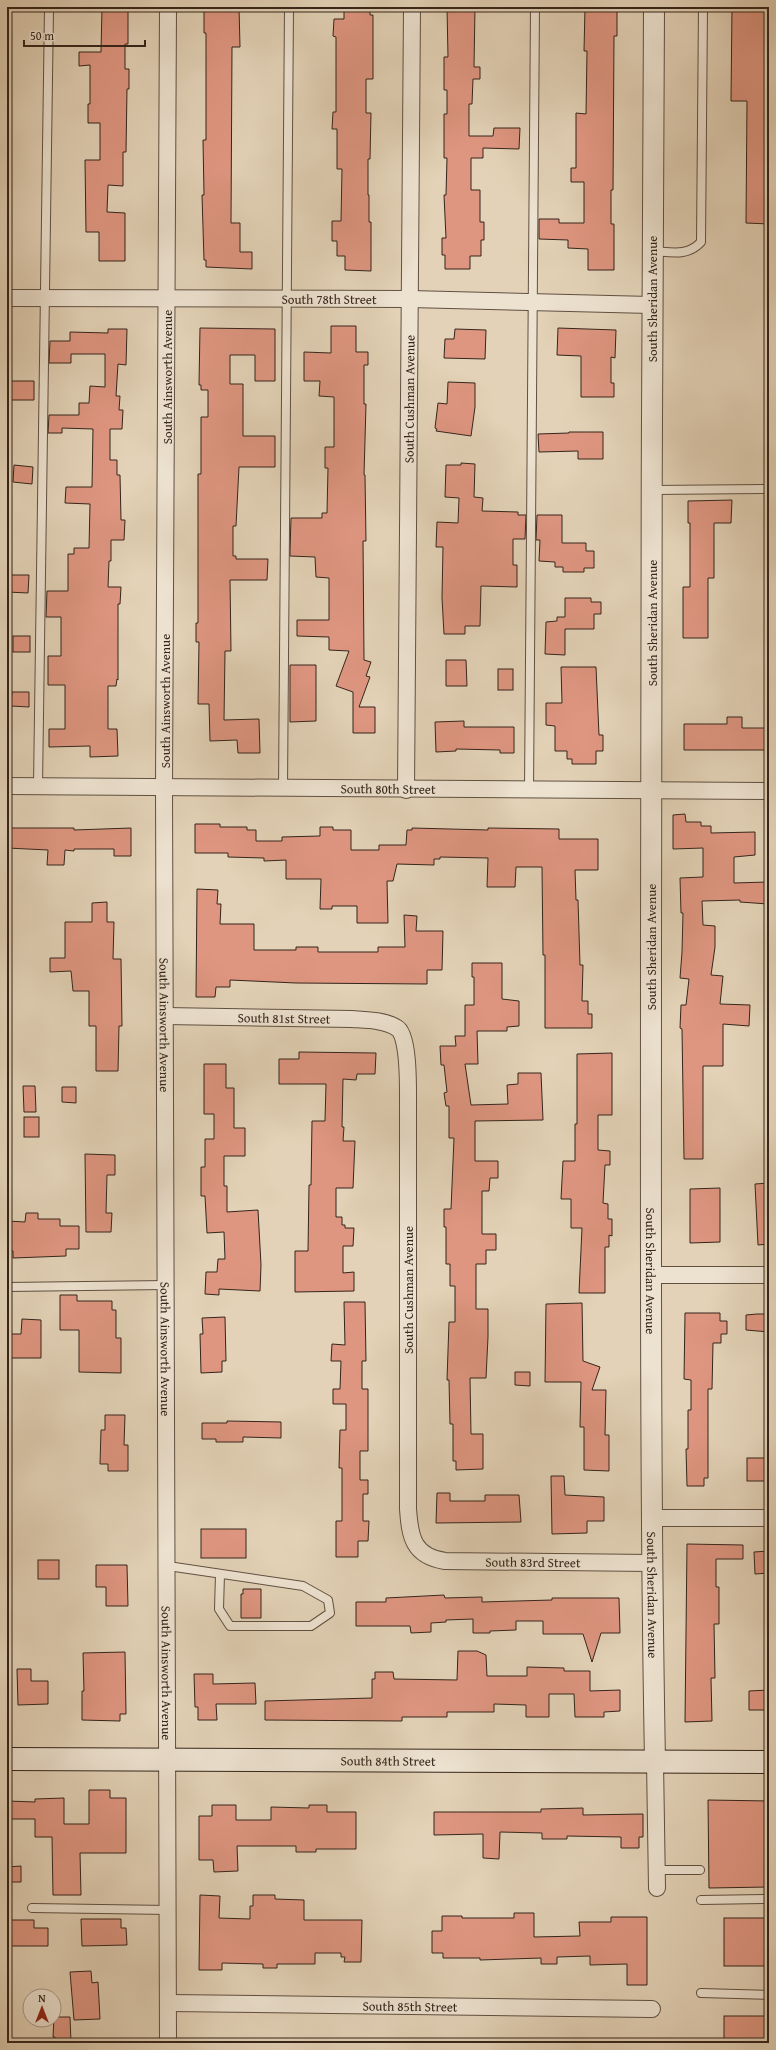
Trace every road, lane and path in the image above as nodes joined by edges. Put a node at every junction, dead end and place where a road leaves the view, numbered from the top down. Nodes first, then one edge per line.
1 (49, 7) edge
2 (168, 7) edge
3 (290, 7) edge
4 (412, 7) edge
5 (535, 7) edge
6 (654, 7) edge
7 (703, 7) edge
8 (652, 251) junction
9 (7, 298) edge
10 (46, 298) junction
11 (168, 298) junction
12 (287, 298) junction
13 (410, 299) junction
14 (533, 302) junction
15 (652, 305) junction
16 (769, 489) edge
17 (652, 490) junction
18 (7, 786) edge
19 (38, 786) junction
20 (164, 786) junction
21 (283, 788) junction
22 (406, 790) junction
23 (529, 791) junction
24 (769, 791) edge
25 (651, 792) junction
26 (165, 1016) junction
27 (401, 1031) joint
28 (650, 1275) junction
29 (769, 1275) edge
30 (166, 1285) junction
31 (7, 1287) edge
32 (651, 1518) junction
33 (769, 1518) edge
34 (417, 1548) joint
35 (652, 1563) junction
36 (168, 1566) junction
37 (220, 1574) junction
38 (7, 1759) edge
39 (169, 1760) junction
40 (656, 1762) junction
41 (769, 1762) edge
42 (657, 1870) junction
43 (700, 1870) dead end
44 (657, 1888) dead end
45 (769, 1899) edge
46 (701, 1900) dead end
47 (32, 1908) dead end
48 (169, 1910) junction
49 (701, 1993) dead end
50 (769, 1995) edge
51 (169, 2003) junction
52 (652, 2010) dead end
53 (168, 2043) edge

1 - 10 lane
2 - 11 street, South Ainsworth Avenue
3 - 12 lane
4 - 13 street, South Cushman Avenue
5 - 14 lane
6 - 8 street, South Sheridan Avenue
7 - 8 lane
8 - 15 street, South Sheridan Avenue
9 - 10 street, South 78th Street
10 - 11 street, South 78th Street
10 - 19 lane
11 - 12 street, South 78th Street
11 - 20 street, South Ainsworth Avenue
12 - 13 street, South 78th Street
12 - 21 lane
13 - 14 street, South 78th Street
13 - 22 street, South Cushman Avenue
14 - 15 street, South 78th Street
14 - 23 lane
15 - 17 street, South Sheridan Avenue
16 - 17 lane
17 - 25 street, South Sheridan Avenue
18 - 19 street, South 80th Street
19 - 20 street, South 80th Street
20 - 21 street, South 80th Street
20 - 26 street, South Ainsworth Avenue
21 - 22 street, South 80th Street
22 - 23 street, South 80th Street
23 - 25 street, South 80th Street
24 - 25 street, South 80th Street
25 - 28 street, South Sheridan Avenue
26 - 27 street, South 81st Street
26 - 30 street, South Ainsworth Avenue
27 - 34 street, South Cushman Avenue
28 - 29 street
28 - 32 street, South Sheridan Avenue
30 - 31 lane
30 - 36 street, South Ainsworth Avenue
32 - 33 street
32 - 35 street, South Sheridan Avenue
34 - 35 street, South 83rd Street
35 - 40 street, South Sheridan Avenue
36 - 37 lane
36 - 39 street, South Ainsworth Avenue
37 - 37 lane
38 - 39 main road, South 84th Street
39 - 40 main road, South 84th Street
39 - 48 street, South Ainsworth Avenue
40 - 41 main road, South 84th Street
40 - 42 street, South Sheridan Avenue
42 - 43 lane
42 - 44 street, South Sheridan Avenue
45 - 46 lane
47 - 48 lane
48 - 51 street, South Ainsworth Avenue
49 - 50 lane
51 - 52 street, South 85th Street
51 - 53 street, South Ainsworth Avenue

